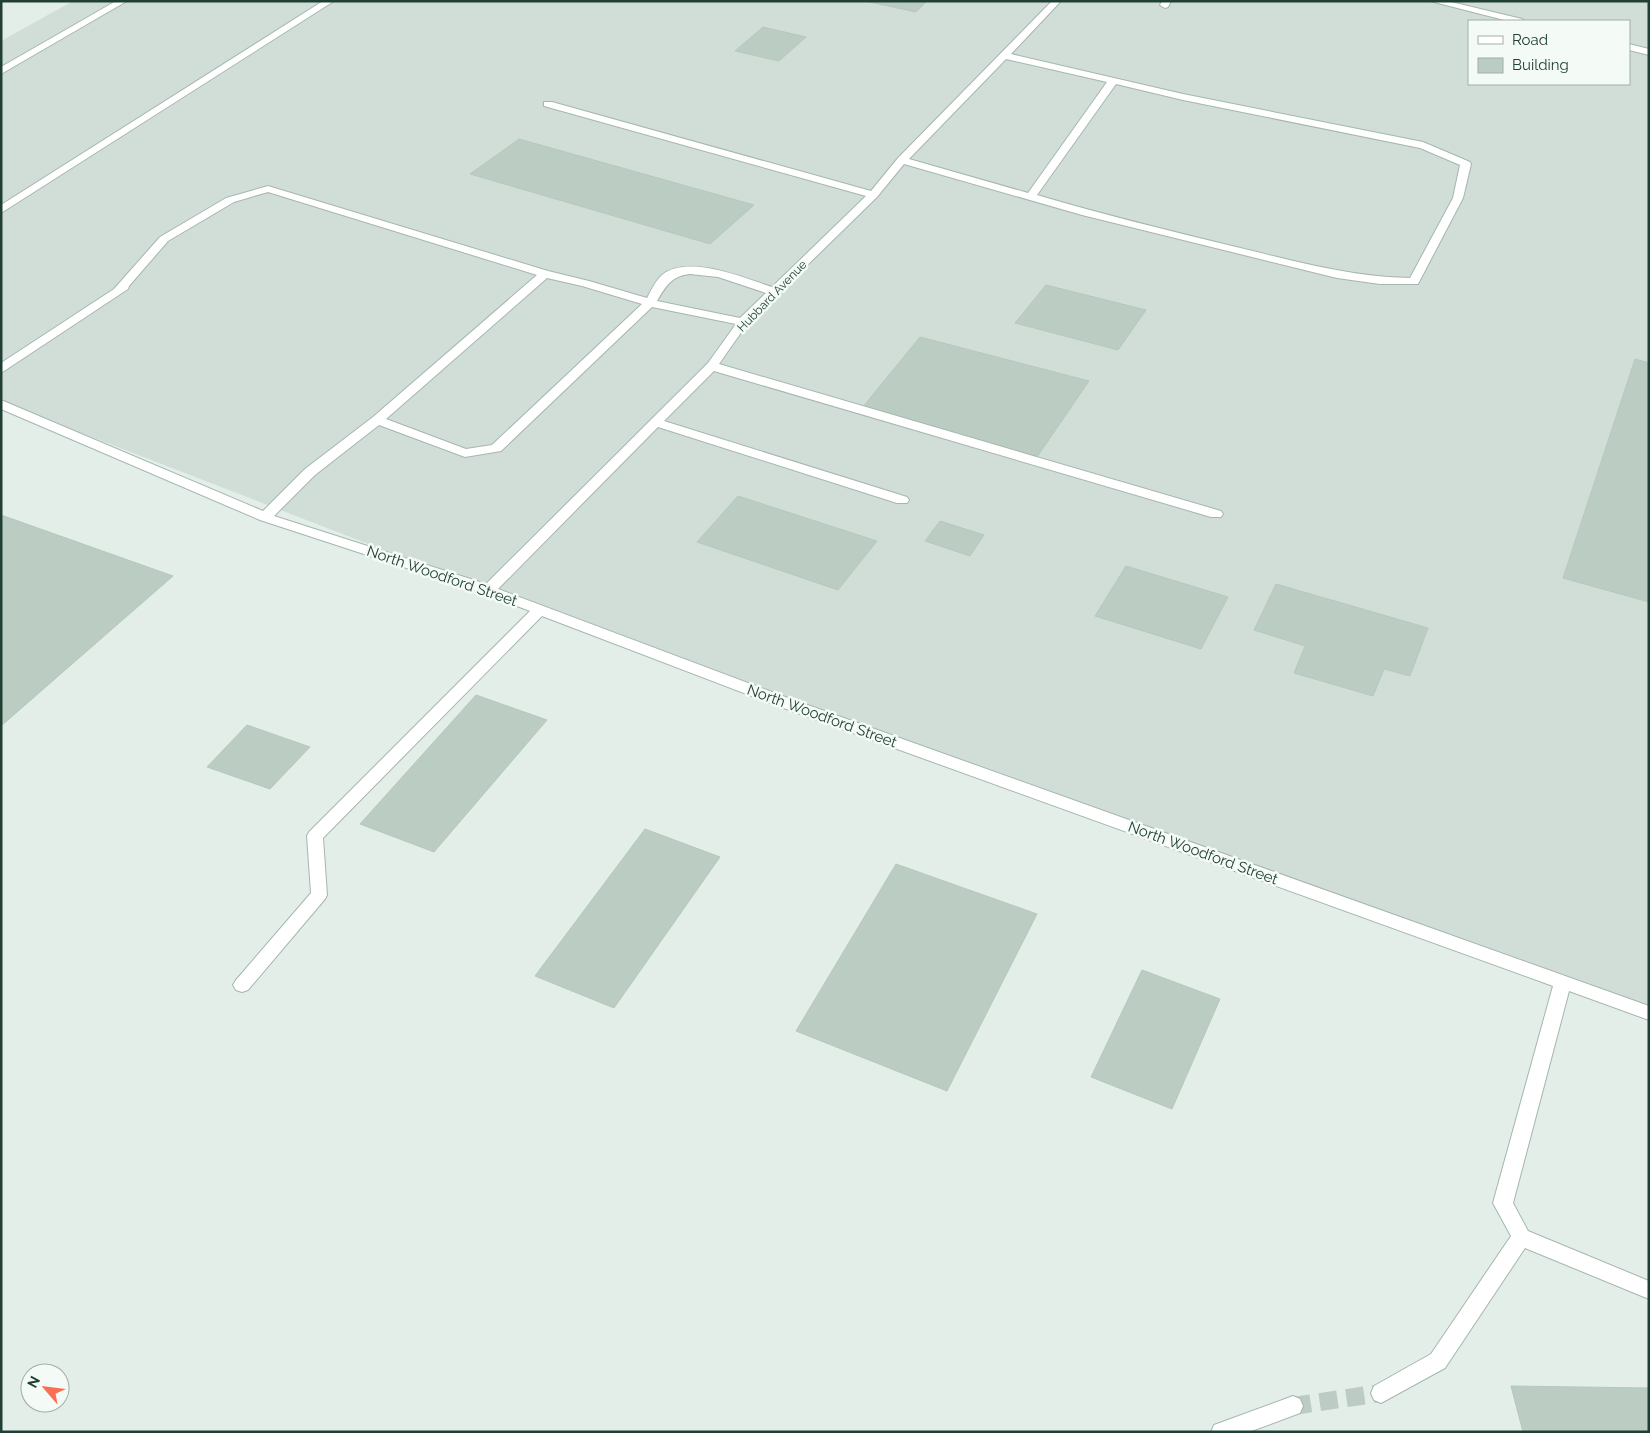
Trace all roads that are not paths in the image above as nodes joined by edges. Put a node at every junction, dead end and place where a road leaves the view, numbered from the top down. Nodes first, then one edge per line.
1 (123, 1) edge
2 (330, 1) edge
3 (1057, 1) edge
4 (1434, 1) edge
5 (1515, 20) edge
6 (1630, 47) edge
7 (1649, 52) edge
8 (1006, 56) junction
9 (1, 71) edge
10 (1113, 82) junction
11 (548, 104) dead end
12 (902, 160) junction
13 (873, 195) junction
14 (1031, 196) junction
15 (1, 210) edge
16 (545, 274) junction
17 (774, 292) junction
18 (650, 303) junction
19 (743, 322) junction
20 (712, 366) junction
21 (1, 369) edge
22 (1, 404) edge
23 (377, 420) junction
24 (657, 423) junction
25 (902, 500) dead end
26 (1216, 514) dead end
27 (266, 518) junction
28 (488, 590) junction
29 (540, 610) junction
30 (1563, 982) junction
31 (242, 985) dead end
32 (1649, 1013) edge
33 (1521, 1237) junction
34 (1649, 1290) edge
35 (1381, 1393) tunnel mouth
36 (1293, 1406) tunnel mouth
37 (1221, 1432) edge

1 - 9 street
2 - 15 street
3 - 8 street, Hubbard Avenue
4 - 5 street
6 - 7 street
8 - 10 street
8 - 12 street, Hubbard Avenue
10 - 14 street
10 - 14 street
11 - 13 street
12 - 13 street, Hubbard Avenue
12 - 14 street
13 - 17 street, Hubbard Avenue
16 - 18 street
16 - 21 street
16 - 23 street
17 - 18 street
17 - 19 street, Hubbard Avenue
18 - 19 street
18 - 23 street
19 - 20 street, Hubbard Avenue
20 - 24 street, Hubbard Avenue
20 - 26 street
22 - 27 street, North Woodford Street
23 - 27 street
24 - 25 street
24 - 28 street, Hubbard Avenue
27 - 28 street, North Woodford Street
28 - 29 street, North Woodford Street
29 - 30 street, North Woodford Street
29 - 31 street
30 - 32 street, North Woodford Street
30 - 33 street
33 - 34 street
33 - 35 street
36 - 37 street

